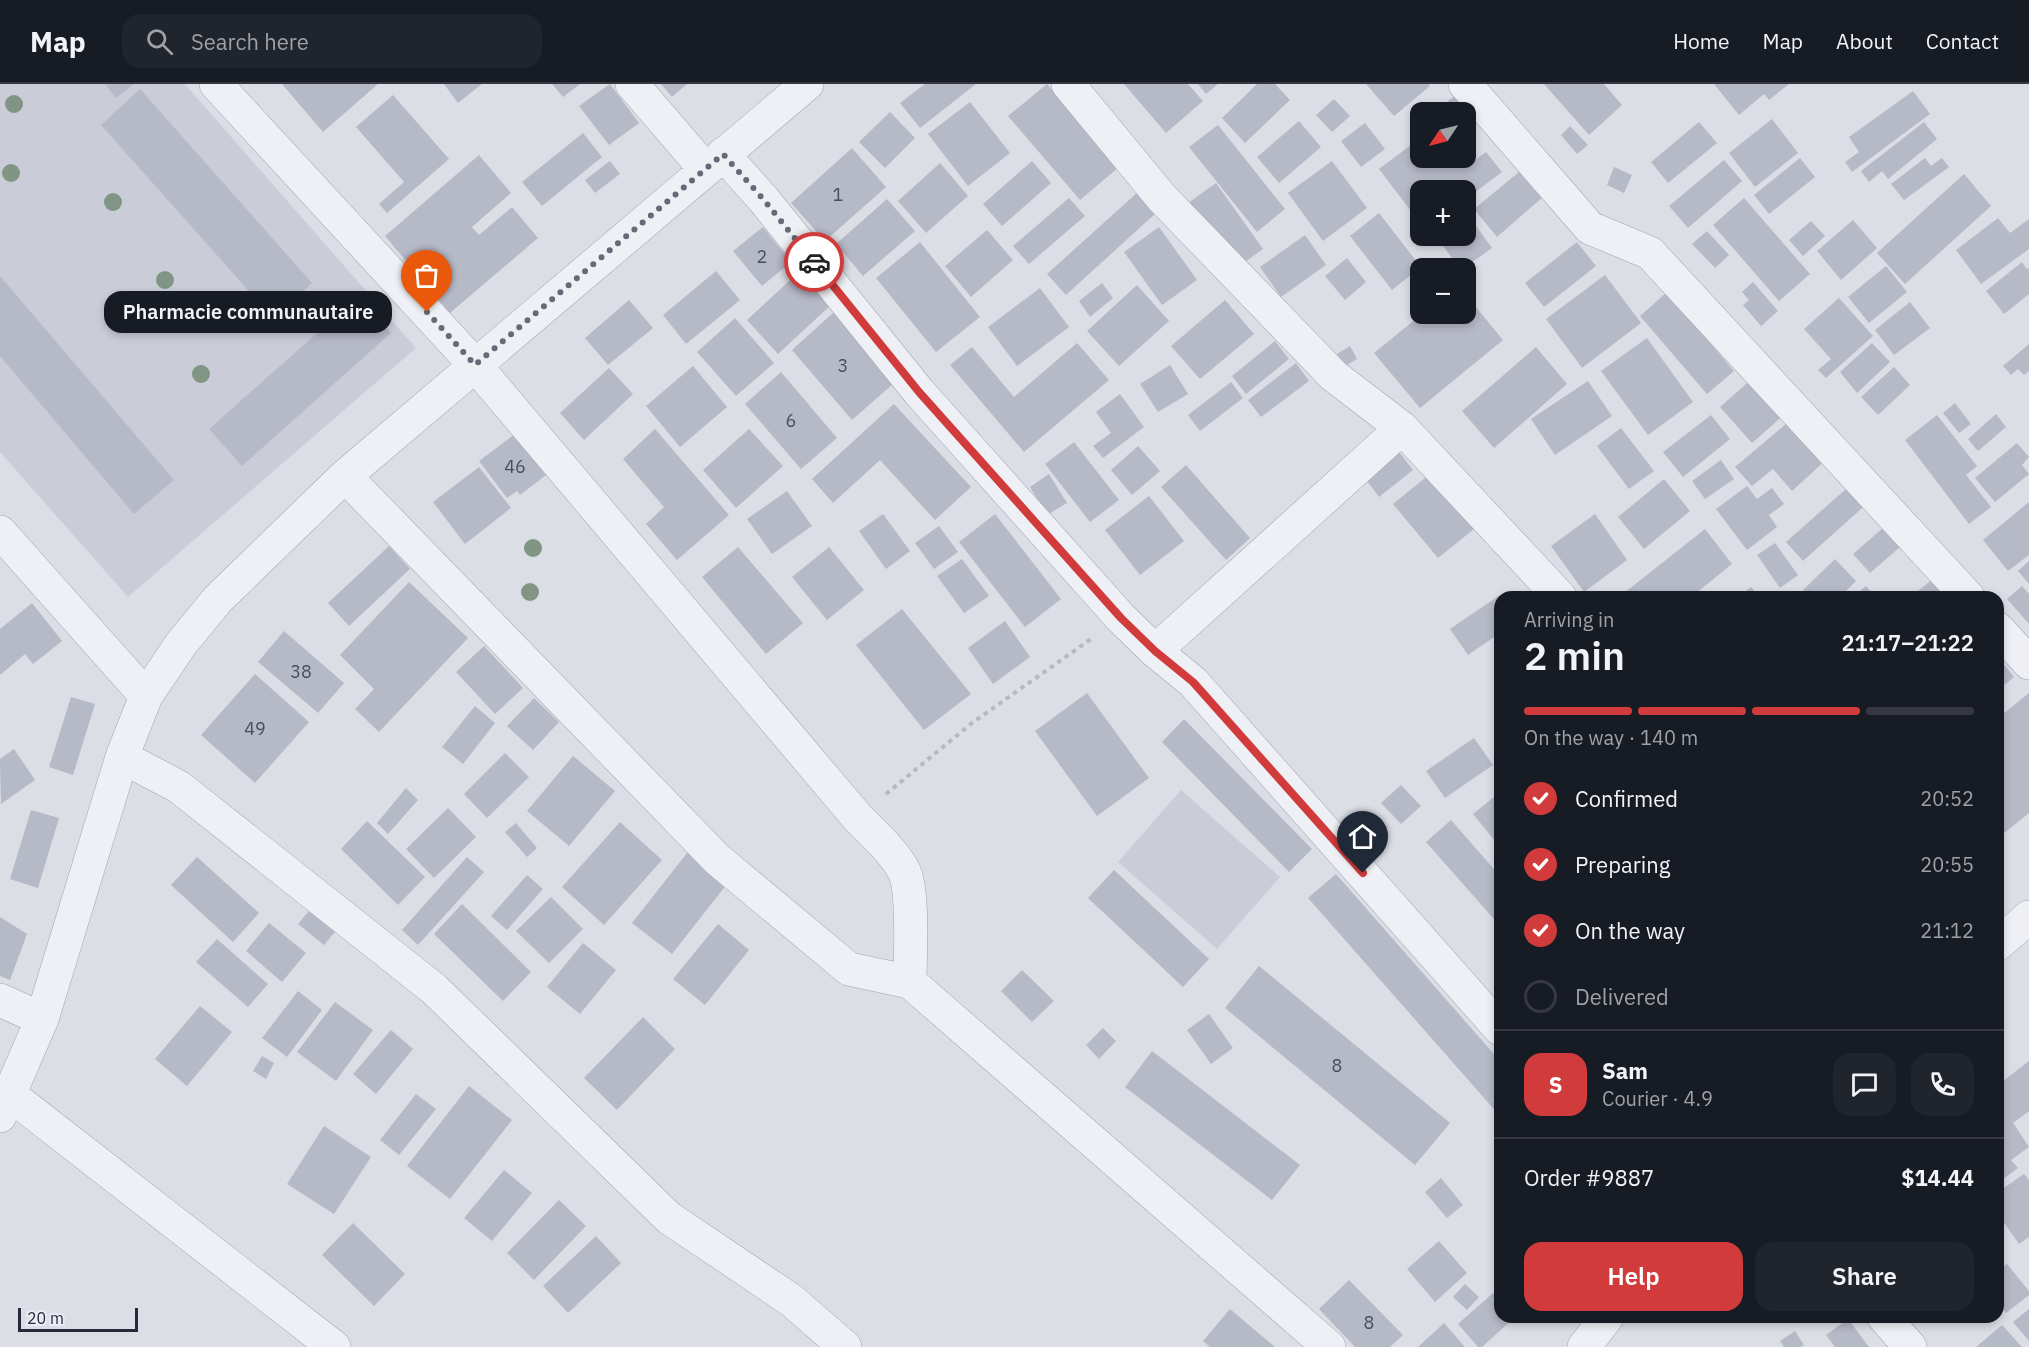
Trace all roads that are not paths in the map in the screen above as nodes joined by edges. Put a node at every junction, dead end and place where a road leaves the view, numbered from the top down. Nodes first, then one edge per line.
1 (216, 84) edge
2 (632, 84) edge
3 (807, 84) edge
4 (1068, 84) edge
5 (1466, 84) edge
6 (714, 161) junction
7 (475, 365) junction
8 (1402, 428) junction
9 (345, 476) junction
10 (0, 531) edge
11 (1554, 591) edge
12 (1962, 591) edge
13 (2004, 636) edge
14 (1155, 651) junction
15 (2029, 663) edge
16 (146, 696) junction
17 (122, 757) junction
18 (2029, 917) edge
19 (2004, 939) edge
20 (910, 982) junction
21 (0, 1000) edge
22 (42, 1019) junction
23 (1494, 1022) edge
24 (4, 1105) edge
25 (1602, 1323) edge
26 (1889, 1323) edge
27 (334, 1347) edge
28 (845, 1347) edge
29 (1329, 1347) edge
30 (1584, 1347) edge
31 (1910, 1347) edge

1 - 7 street
2 - 6 street
3 - 6 street
4 - 8 street
5 - 12 street
6 - 7 street
6 - 14 street
7 - 9 street
7 - 20 street
8 - 11 street
8 - 14 street
9 - 16 street
9 - 20 street
10 - 16 street
13 - 15 street
14 - 23 street
16 - 17 street
17 - 22 street
17 - 28 street
18 - 19 street
20 - 29 street
21 - 22 street
22 - 24 street
24 - 27 street
25 - 30 street
26 - 31 street

